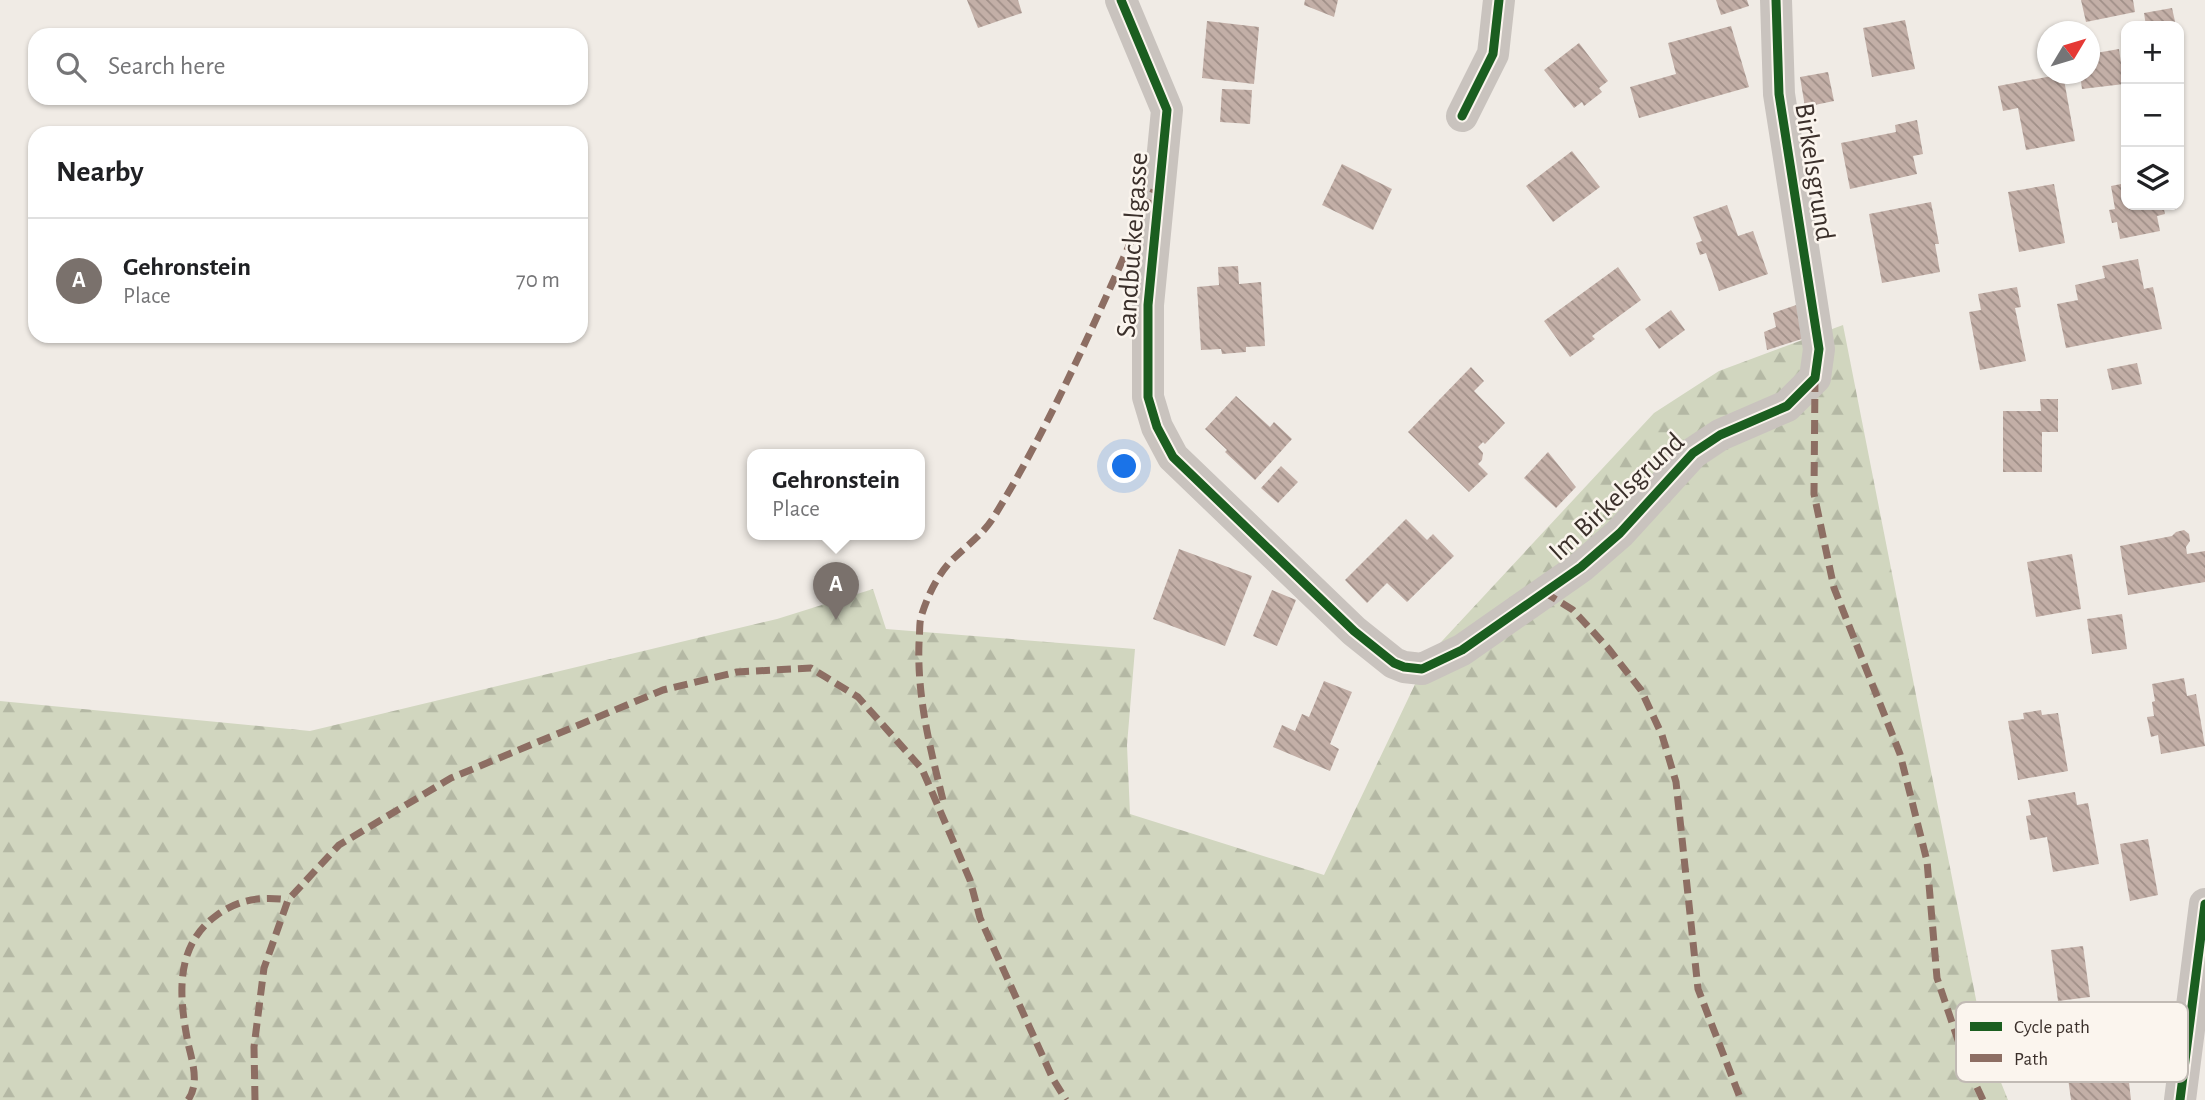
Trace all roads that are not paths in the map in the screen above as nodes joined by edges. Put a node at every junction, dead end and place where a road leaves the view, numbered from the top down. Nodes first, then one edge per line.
1 (1121, 0) edge
2 (1499, 0) edge
3 (1776, 0) edge
4 (1462, 116) dead end
5 (1819, 349) joint
6 (1354, 631) joint
7 (2205, 904) edge
8 (2188, 1037) edge
9 (2182, 1082) edge
10 (2180, 1100) edge

1 - 6 street, Sandbuckelgasse
2 - 4 street
3 - 5 street, Birkelsgrund
5 - 6 street, Im Birkelsgrund
7 - 8 street
9 - 10 street

